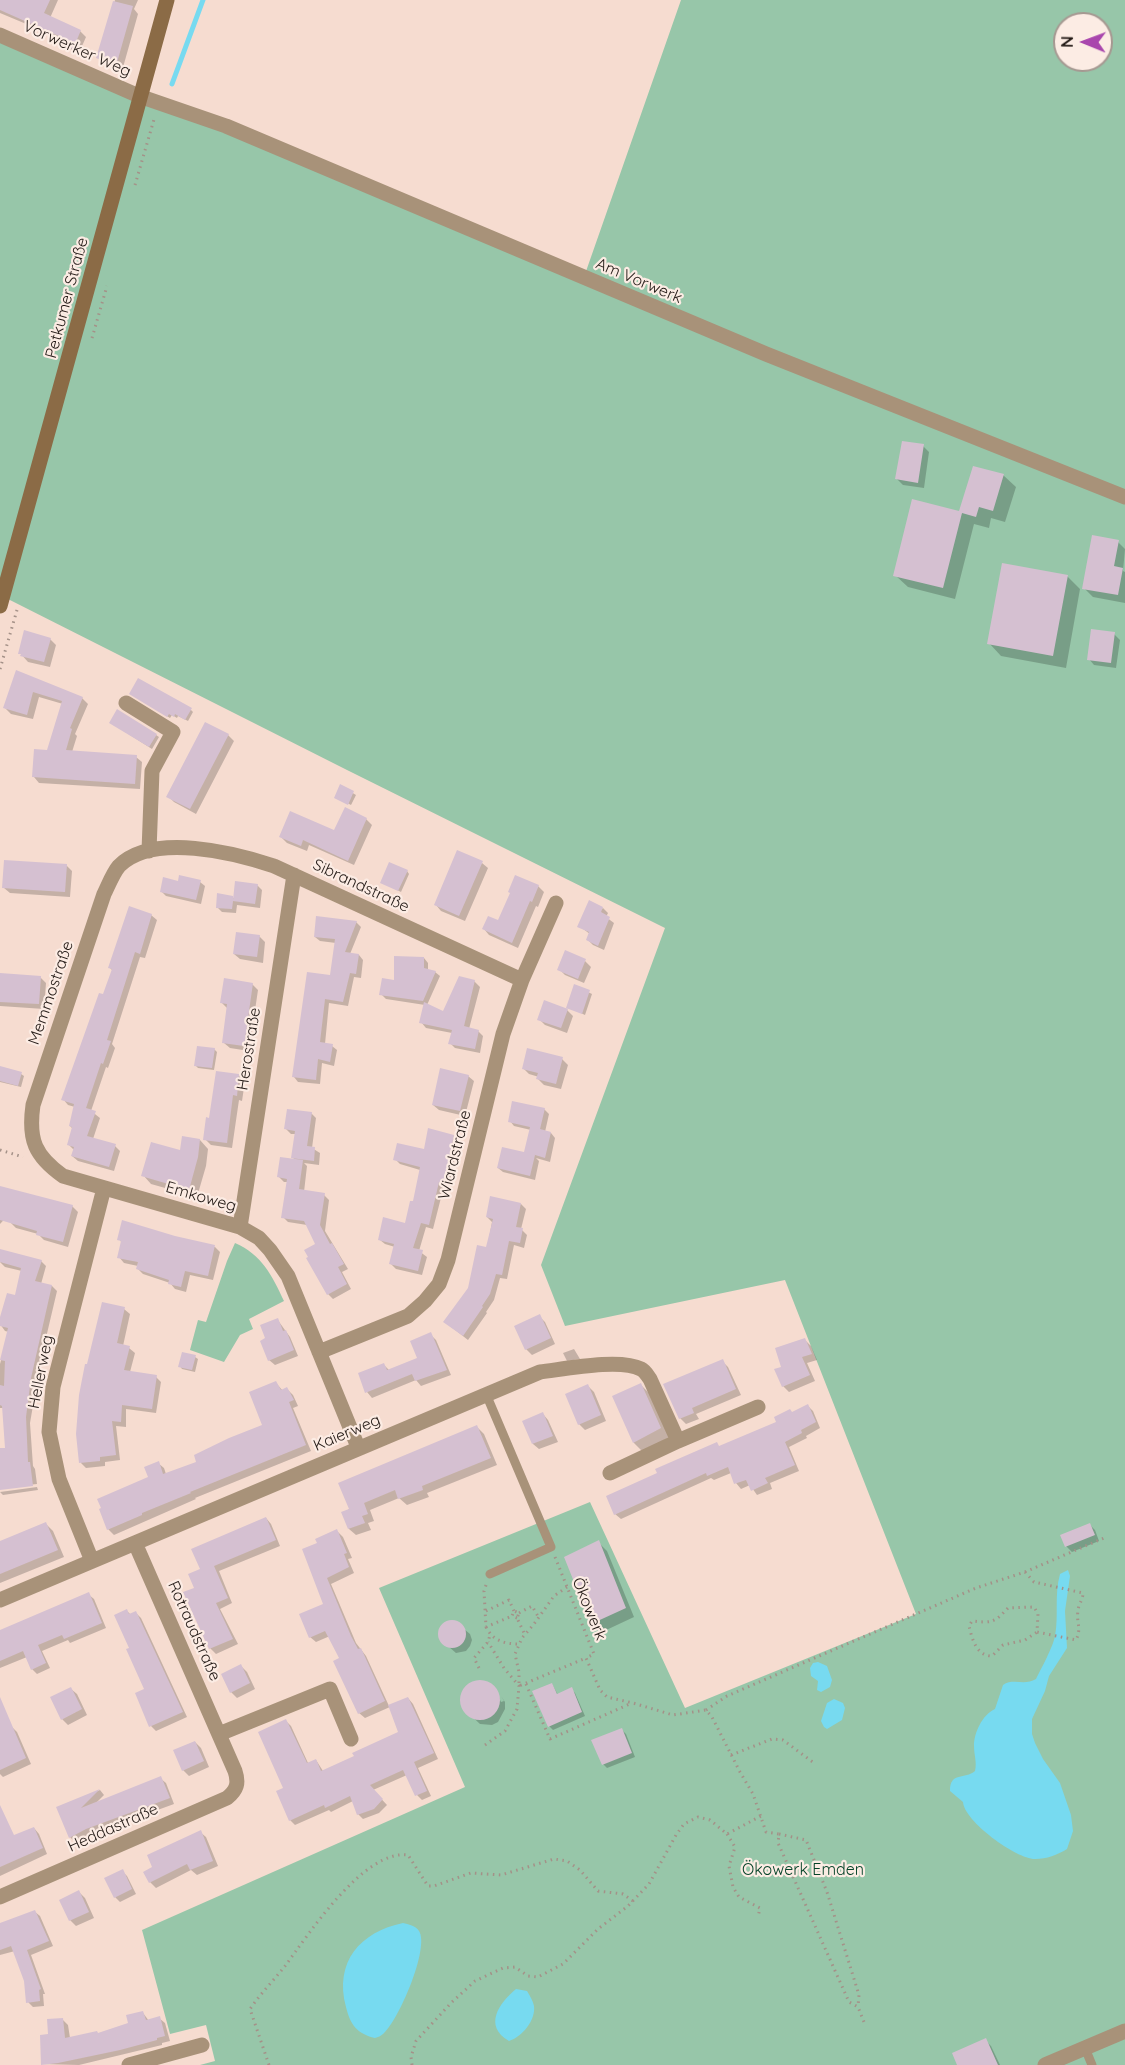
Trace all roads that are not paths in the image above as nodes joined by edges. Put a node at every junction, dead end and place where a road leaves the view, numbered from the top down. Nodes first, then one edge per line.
1 (167, 0) edge
2 (0, 35) edge
3 (140, 96) junction
4 (1125, 497) edge
5 (0, 606) edge
6 (126, 703) dead end
7 (178, 849) joint
8 (149, 851) junction
9 (294, 875) junction
10 (556, 903) dead end
11 (522, 980) junction
12 (48, 1165) joint
13 (104, 1188) junction
14 (240, 1227) junction
15 (319, 1352) junction
16 (486, 1394) junction
17 (758, 1407) dead end
18 (678, 1441) junction
19 (358, 1448) junction
20 (610, 1473) dead end
21 (135, 1543) junction
22 (92, 1561) junction
23 (490, 1574) road end
24 (0, 1600) edge
25 (219, 1734) junction
26 (351, 1739) dead end
27 (237, 1787) joint
28 (0, 1897) edge
29 (1125, 2031) edge
30 (202, 2045) dead end
31 (1085, 2048) junction
32 (129, 2065) edge
33 (1045, 2065) edge
34 (1092, 2065) edge

1 - 3 main road, Petkumer Straße
2 - 3 street, Vorwerker Weg
3 - 4 street, Am Vorwerk
3 - 5 main road, Petkumer Straße
6 - 8 street
7 - 8 street, Memmostraße
7 - 9 street, Sibrandstraße
8 - 12 street, Memmostraße
9 - 11 street, Sibrandstraße
9 - 14 street, Herostraße
10 - 11 street, Wiardstraße
11 - 15 street, Wiardstraße
12 - 13 street, Emkoweg
13 - 14 street, Emkoweg
13 - 22 street, Hellerweg
14 - 15 street, Emkoweg
15 - 19 street, Emkoweg
16 - 18 street, Kaierweg
16 - 19 street, Kaierweg
16 - 23 lane
17 - 18 street
18 - 20 street
19 - 21 street, Kaierweg
21 - 22 street, Kaierweg
21 - 25 street, Rotraudstraße
22 - 24 street, Kaierweg
25 - 26 street
25 - 27 street, Rotraudstraße
27 - 28 street, Heddastraße
29 - 31 street
30 - 32 street
31 - 33 street
31 - 34 lane

